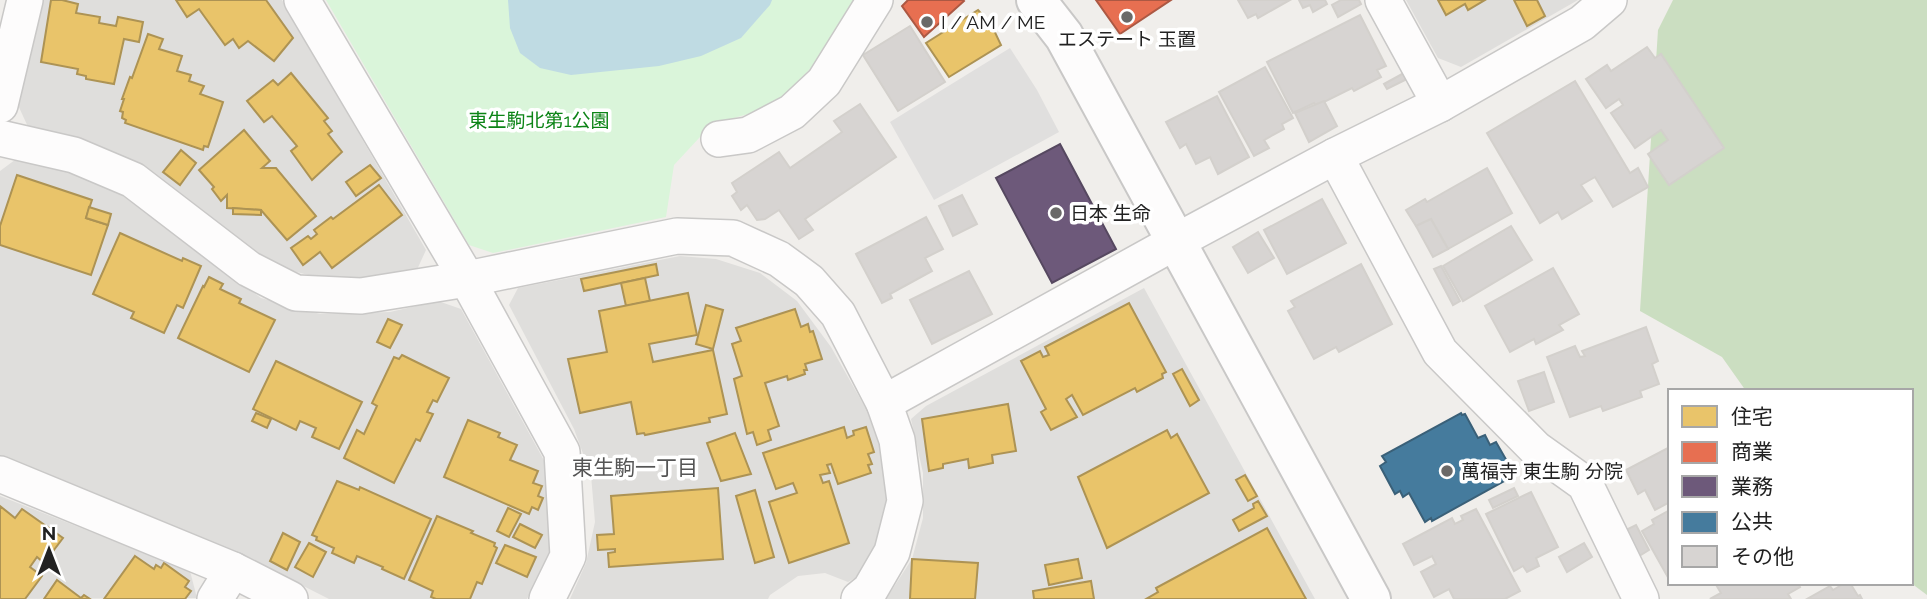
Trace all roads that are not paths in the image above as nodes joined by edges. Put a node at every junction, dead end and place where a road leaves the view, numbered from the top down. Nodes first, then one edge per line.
1 (25, 0) edge
2 (302, 0) edge
3 (874, 0) edge
4 (1036, 0) edge
5 (1383, 0) edge
6 (1609, 0) edge
7 (1440, 104) junction
8 (0, 105) edge
9 (0, 138) edge
10 (719, 139) dead end
11 (1335, 156) junction
12 (1175, 242) junction
13 (467, 279) junction
14 (884, 403) junction
15 (0, 474) edge
16 (233, 570) junction
17 (215, 599) edge
18 (290, 599) edge
19 (547, 599) edge
20 (859, 599) edge
21 (1371, 599) edge
22 (1641, 599) edge

1 - 8 street
2 - 13 street
3 - 10 street
4 - 12 street
5 - 7 street
6 - 7 street
7 - 11 street
9 - 13 street
11 - 12 street
11 - 22 street
12 - 14 street
12 - 21 street
13 - 14 street
13 - 19 street
14 - 20 street
15 - 16 street
16 - 17 street
16 - 18 street

